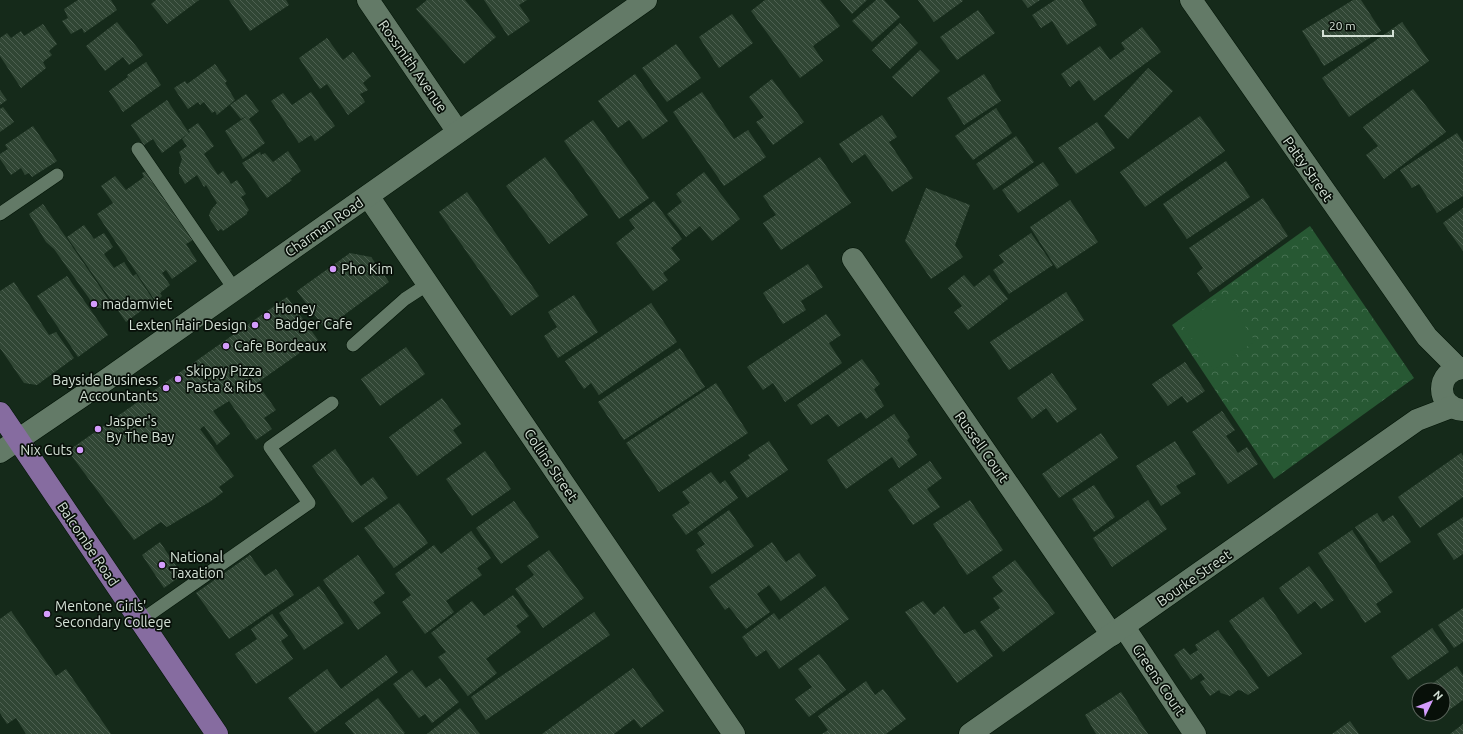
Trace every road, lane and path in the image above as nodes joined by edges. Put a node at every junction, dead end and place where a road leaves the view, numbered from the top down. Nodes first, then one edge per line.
1 (368, 0) edge
2 (646, 0) edge
3 (1191, 0) edge
4 (458, 132) junction
5 (138, 149) dead end
6 (57, 175) dead end
7 (368, 196) junction
8 (0, 214) edge
9 (853, 259) dead end
10 (428, 284) junction
11 (235, 290) junction
12 (353, 345) dead end
13 (1454, 387) edge
14 (332, 403) dead end
15 (0, 413) edge
16 (18, 440) junction
17 (0, 452) edge
18 (140, 621) junction
19 (1118, 631) junction
20 (217, 734) edge
21 (734, 734) edge
22 (970, 734) edge
23 (1195, 734) edge

1 - 4 street, Rossmith Avenue
2 - 4 street, Charman Road
3 - 13 street, Patty Street
4 - 7 street, Charman Road
5 - 11 lane
6 - 8 lane
7 - 10 street, Collins Street
7 - 11 street, Charman Road
9 - 19 street, Russell Court
10 - 12 lane
10 - 21 street, Collins Street
11 - 16 street, Charman Road
13 - 19 street, Bourke Street
14 - 18 lane
15 - 16 main road, Balcombe Road
16 - 17 street, Charman Road
16 - 18 main road, Balcombe Road
18 - 20 main road, Balcombe Road
19 - 22 street, Bourke Street
19 - 23 street, Greens Court

